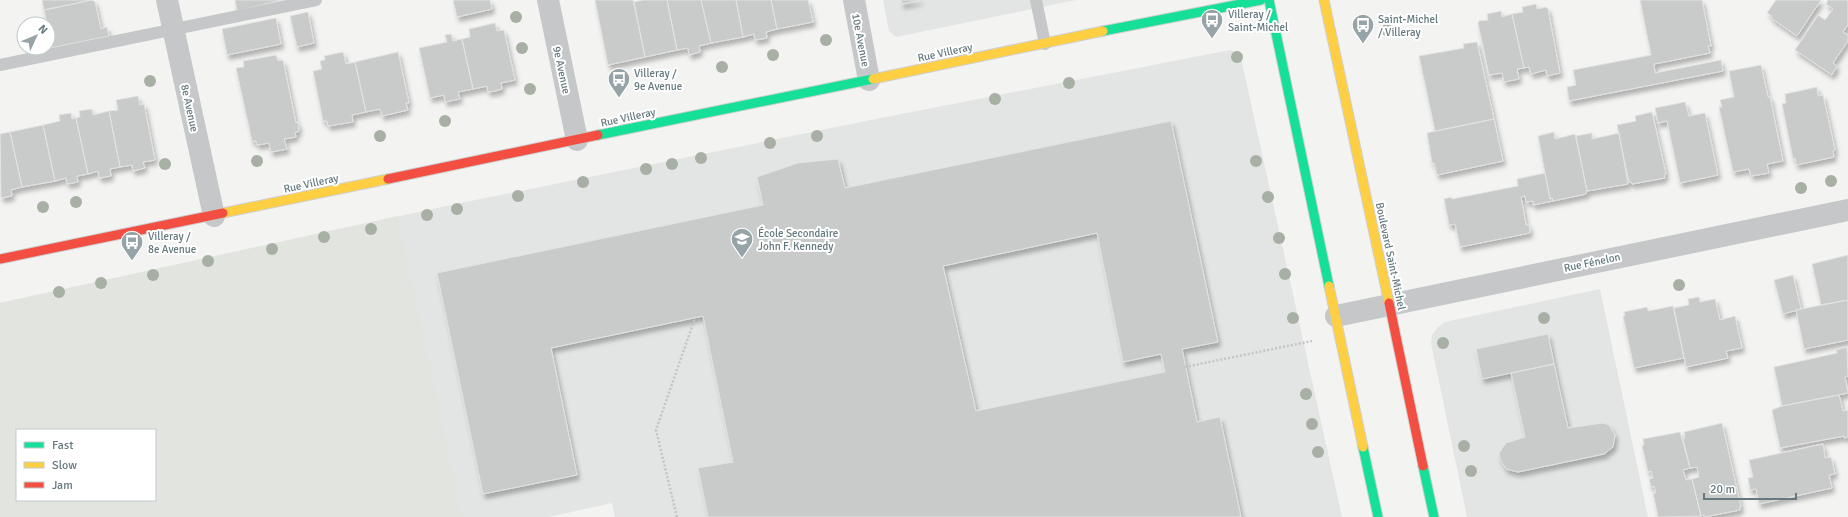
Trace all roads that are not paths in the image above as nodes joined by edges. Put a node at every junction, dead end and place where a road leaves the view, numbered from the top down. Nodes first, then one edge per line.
1 (167, 0) edge
2 (316, 0) edge
3 (548, 0) edge
4 (854, 0) edge
5 (1036, 0) edge
6 (1261, 0) edge
7 (1269, 0) edge
8 (1324, 0) edge
9 (173, 30) junction
10 (1045, 44) junction
11 (0, 65) edge
12 (869, 80) junction
13 (577, 140) junction
14 (1848, 210) edge
15 (214, 216) junction
16 (0, 259) edge
17 (1388, 304) junction
18 (1336, 316) junction
19 (1378, 517) edge
20 (1434, 517) edge

1 - 9 street, 8e Avenue
2 - 9 lane
3 - 13 street, 9e Avenue
4 - 12 street, 10e Avenue
5 - 10 lane
6 - 10 street, Rue Villeray
7 - 18 street
8 - 17 street, Boulevard Saint-Michel
9 - 11 lane
9 - 15 street, 8e Avenue
10 - 12 street, Rue Villeray
12 - 13 street, Rue Villeray
13 - 15 street, Rue Villeray
14 - 17 street, Rue Fénelon
15 - 16 street, Rue Villeray
17 - 18 street, Rue Fénelon
17 - 20 street, Boulevard Saint-Michel
18 - 19 street

